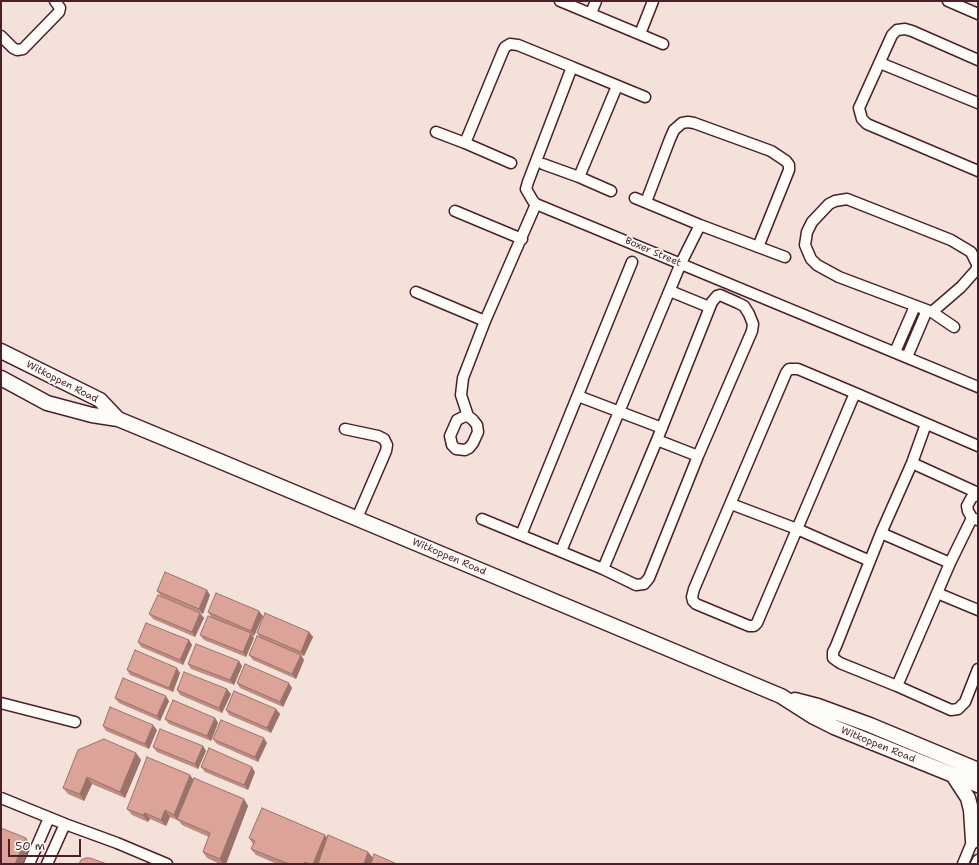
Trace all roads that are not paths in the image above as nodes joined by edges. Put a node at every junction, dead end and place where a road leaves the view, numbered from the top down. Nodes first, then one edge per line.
1 (55, 1) edge
2 (560, 1) edge
3 (596, 1) edge
4 (653, 1) edge
5 (948, 1) edge
6 (591, 13) junction
7 (978, 14) edge
8 (640, 34) junction
9 (1, 36) edge
10 (663, 44) dead end
11 (978, 60) edge
12 (880, 63) junction
13 (572, 67) junction
14 (617, 86) junction
15 (645, 97) dead end
16 (978, 103) edge
17 (436, 132) dead end
18 (465, 143) junction
19 (510, 163) dead end
20 (543, 164) dead end
21 (978, 171) edge
22 (579, 177) junction
23 (611, 191) dead end
24 (635, 198) dead end
25 (646, 202) junction
26 (536, 204) junction
27 (455, 211) dead end
28 (700, 225) junction
29 (522, 239) junction
30 (758, 247) junction
31 (785, 257) dead end
32 (632, 262) dead end
33 (681, 264) junction
34 (670, 291) junction
35 (416, 292) dead end
36 (915, 306) junction
37 (710, 307) junction
38 (929, 311) junction
39 (485, 321) junction
40 (954, 327) dead end
41 (1, 351) edge
42 (895, 352) junction
43 (907, 357) junction
44 (1, 378) edge
45 (978, 387) edge
46 (855, 393) junction
47 (578, 396) junction
48 (620, 411) junction
49 (468, 416) dead end
50 (118, 419) junction
51 (926, 424) junction
52 (662, 428) junction
53 (345, 429) dead end
54 (658, 440) junction
55 (978, 446) edge
56 (698, 456) junction
57 (912, 463) junction
58 (978, 494) edge
59 (731, 504) junction
60 (356, 518) junction
61 (482, 519) dead end
62 (975, 519) edge
63 (797, 529) junction
64 (881, 533) junction
65 (521, 535) junction
66 (561, 551) junction
67 (870, 561) junction
68 (950, 563) junction
69 (603, 569) junction
70 (937, 593) junction
71 (978, 610) edge
72 (978, 669) edge
73 (897, 686) junction
74 (781, 696) junction
75 (1, 704) edge
76 (75, 722) dead end
77 (978, 770) edge
78 (953, 775) junction
79 (978, 786) edge
80 (1, 798) edge
81 (49, 818) junction
82 (65, 824) junction
83 (978, 827) edge
84 (973, 841) junction
85 (978, 860) edge
86 (29, 864) edge
87 (46, 864) edge
88 (167, 864) edge
89 (963, 864) edge
90 (976, 864) edge

1 - 9 street
2 - 6 street
3 - 6 street
4 - 8 street
5 - 7 street
6 - 8 street
8 - 10 street
11 - 12 street
12 - 16 street
12 - 21 street
13 - 14 street
13 - 18 street
13 - 26 street
14 - 15 street
14 - 22 street
17 - 18 street
18 - 19 street
20 - 22 street
22 - 23 street
24 - 25 street
25 - 28 street
25 - 30 street
26 - 29 street
26 - 33 street, Boxer Street
27 - 29 street
28 - 30 street
28 - 33 street
29 - 39 street
30 - 31 street
32 - 47 street
33 - 34 street
33 - 42 street, Boxer Street
34 - 37 street
34 - 48 street
35 - 39 street
36 - 38 street
36 - 38 street
36 - 42 street
37 - 52 street
37 - 56 street
38 - 40 street
38 - 43 street
39 - 49 street
41 - 50 main road, Witkoppen Road
42 - 43 street, Boxer Street
43 - 45 street, Boxer Street
44 - 50 main road, Witkoppen Road
46 - 51 street
46 - 59 street
46 - 63 street
47 - 48 street
47 - 65 street
48 - 52 street
48 - 66 street
50 - 60 main road, Witkoppen Road
51 - 55 street
51 - 57 street
52 - 54 street
53 - 60 street
54 - 56 street
54 - 69 street
56 - 69 street
57 - 58 street
57 - 64 street
58 - 62 street
59 - 63 street
59 - 63 street
60 - 74 main road, Witkoppen Road
61 - 65 street
62 - 68 street
63 - 67 street
64 - 67 street
64 - 68 street
65 - 66 street
66 - 69 street
67 - 73 street
68 - 70 street
70 - 71 street
70 - 73 street
72 - 73 street
74 - 77 main road, Witkoppen Road
74 - 78 main road, Witkoppen Road
75 - 76 street
78 - 79 main road, Witkoppen Road
78 - 84 main road
80 - 81 street
81 - 82 street
81 - 86 street
82 - 87 street
82 - 88 street
83 - 84 street
84 - 89 street
85 - 90 street

